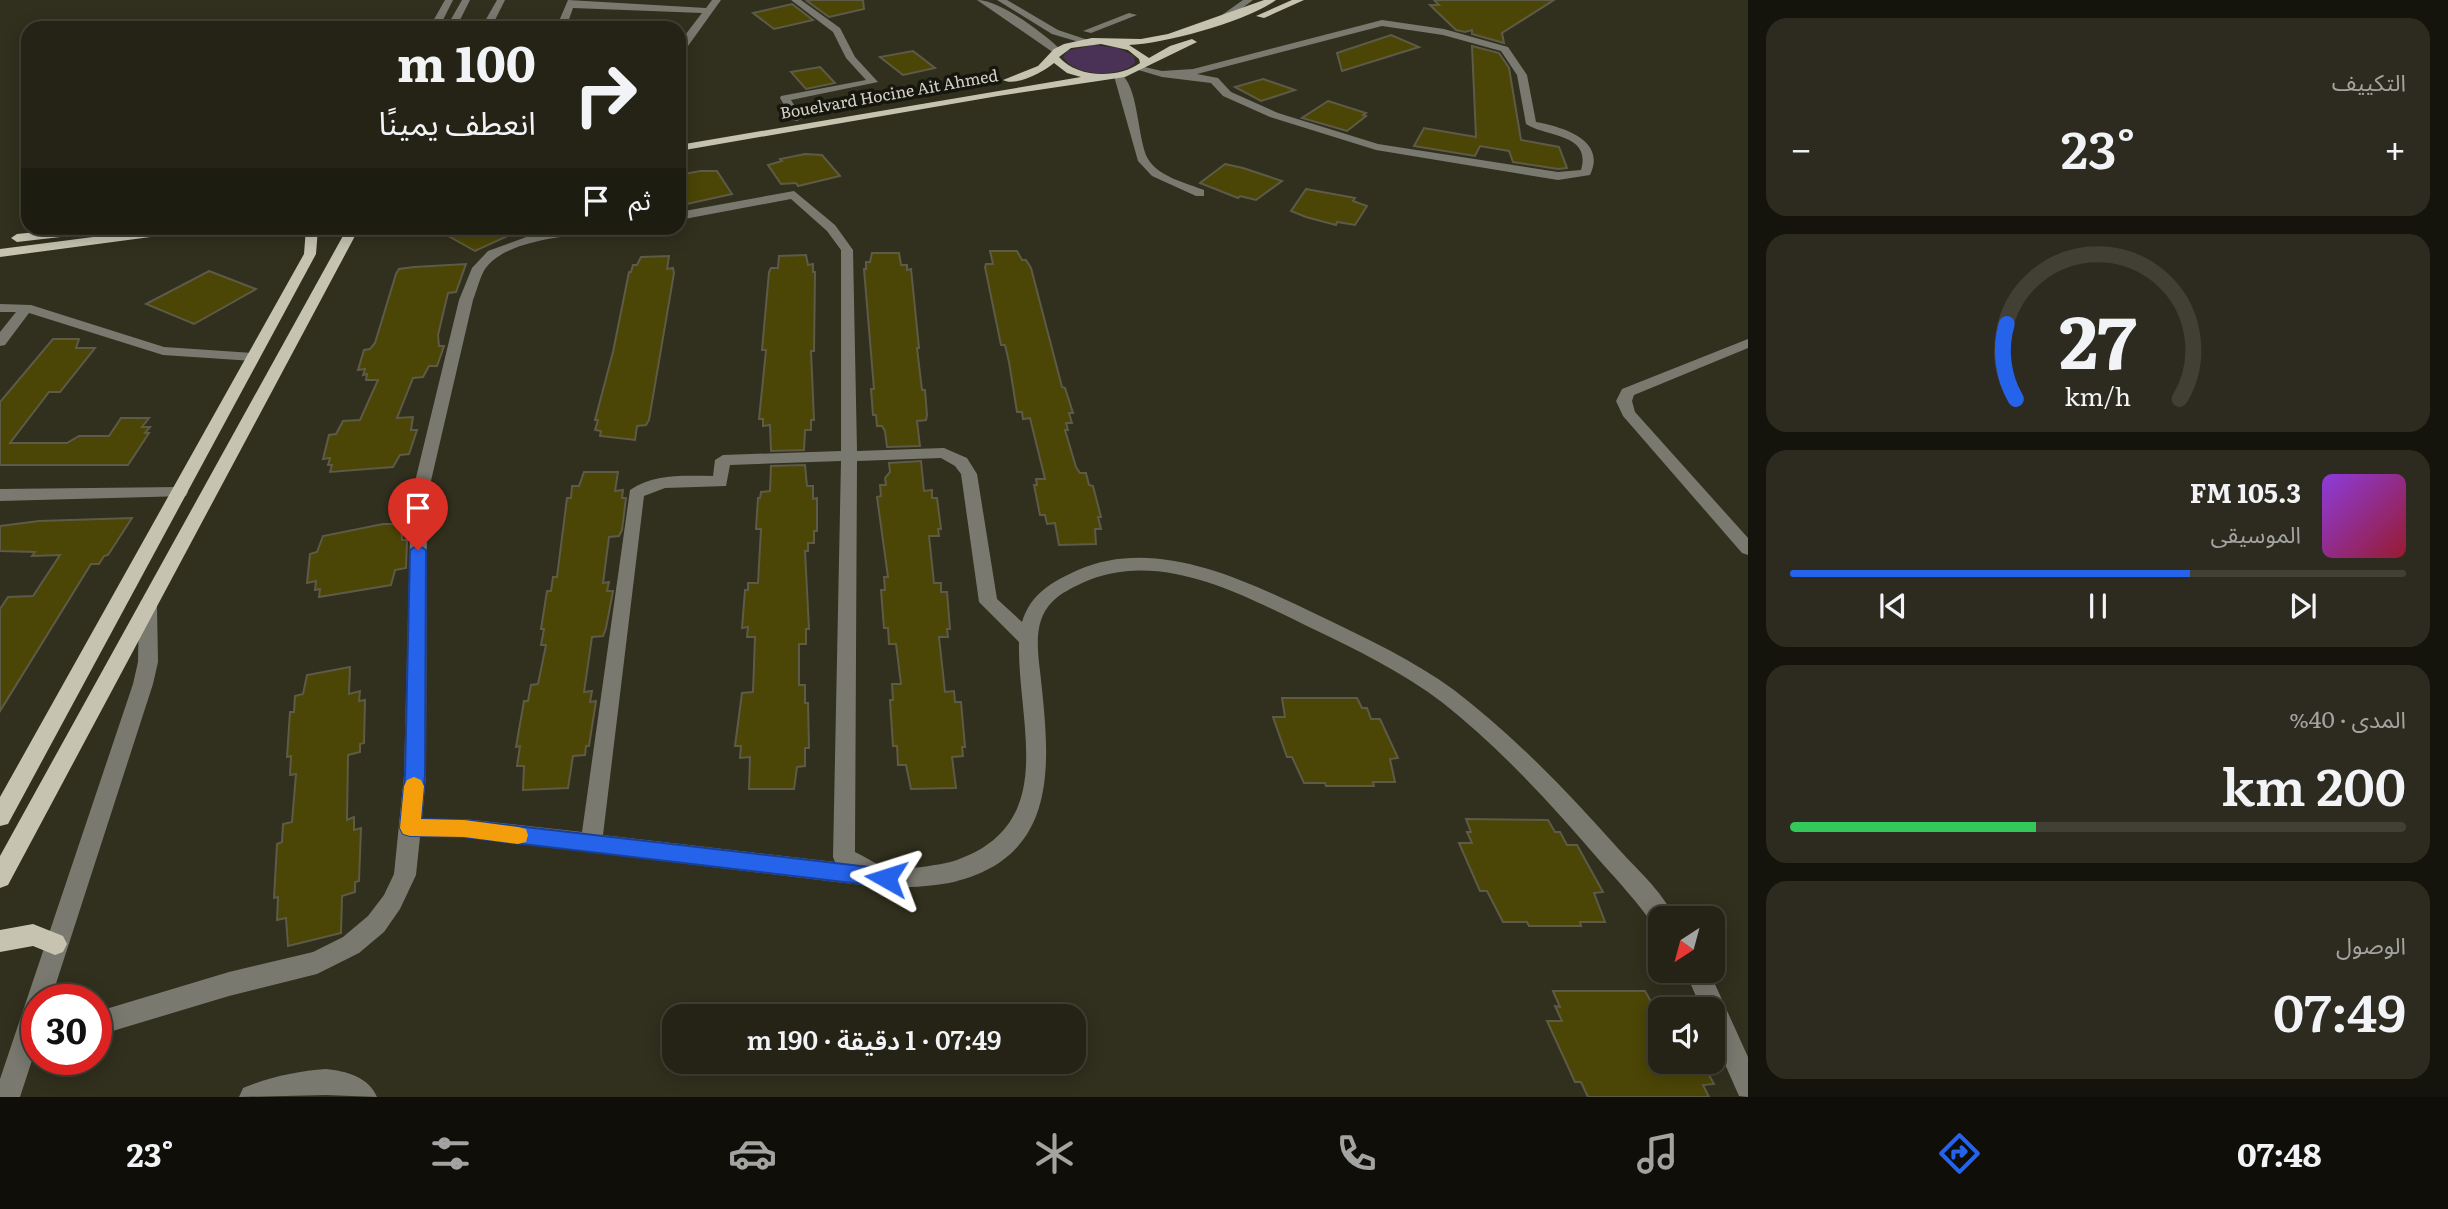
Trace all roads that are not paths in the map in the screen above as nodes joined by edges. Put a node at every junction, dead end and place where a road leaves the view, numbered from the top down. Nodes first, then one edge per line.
1 (449, 0) edge
2 (466, 0) edge
3 (501, 0) edge
4 (717, 0) edge
5 (795, 0) edge
6 (981, 0) edge
7 (1001, 0) edge
8 (1249, 0) edge
9 (1272, 0) edge
10 (1300, 0) edge
11 (571, 2) edge
12 (708, 11) junction
13 (1132, 15) dead end
14 (1222, 19) junction
15 (437, 21) edge
16 (455, 21) edge
17 (490, 21) edge
18 (564, 21) edge
19 (1073, 29) dead end
20 (1094, 39) junction
21 (686, 43) edge
22 (1055, 54) junction
23 (1142, 66) junction
24 (1177, 74) junction
25 (1105, 76) junction
26 (1119, 76) junction
27 (797, 118) junction
28 (686, 136) edge
29 (686, 147) edge
30 (1200, 193) dead end
31 (686, 215) edge
32 (43, 235) edge
33 (135, 235) edge
34 (311, 235) edge
35 (349, 235) edge
36 (551, 235) edge
37 (0, 240) edge
38 (0, 253) edge
39 (0, 308) edge
40 (26, 308) junction
41 (0, 342) edge
42 (1748, 343) edge
43 (253, 357) junction
44 (849, 456) junction
45 (180, 492) junction
46 (0, 495) edge
47 (1748, 548) edge
48 (148, 606) junction
49 (1027, 638) junction
50 (0, 817) edge
51 (410, 828) junction
52 (591, 845) junction
53 (0, 878) edge
54 (886, 878) junction
55 (1652, 906) edge
56 (0, 941) edge
57 (55, 944) junction
58 (43, 984) edge
59 (1703, 984) edge
60 (112, 1019) edge
61 (21, 1066) edge
62 (1748, 1087) edge
63 (7, 1097) edge
64 (252, 1097) edge
65 (364, 1097) edge

1 - 15 street
2 - 16 street
3 - 17 street
4 - 12 street
5 - 27 street
6 - 22 street
7 - 20 street
8 - 14 street
9 - 14 main road
10 - 23 main road
11 - 12 street
11 - 18 street
12 - 21 street
13 - 20 street
14 - 20 main road
19 - 20 street
20 - 22 main road
20 - 23 main road
22 - 25 main road
22 - 27 main road
23 - 24 street
23 - 26 main road
24 - 24 street
25 - 26 main road
25 - 29 main road, Bouelvard Hocine Ait Ahmed
26 - 30 street
27 - 28 main road
31 - 44 street
32 - 37 main road
33 - 38 main road
34 - 43 main road
35 - 48 main road
36 - 51 street
39 - 40 street
40 - 41 street
40 - 43 street
42 - 47 street
43 - 45 main road
44 - 49 street
44 - 52 street
44 - 54 street
45 - 46 street
45 - 50 main road
48 - 53 main road
48 - 57 street
49 - 54 street
49 - 55 street
51 - 52 street
51 - 60 street
52 - 54 street
56 - 57 main road
57 - 58 street
59 - 62 street
61 - 63 street
64 - 65 street

